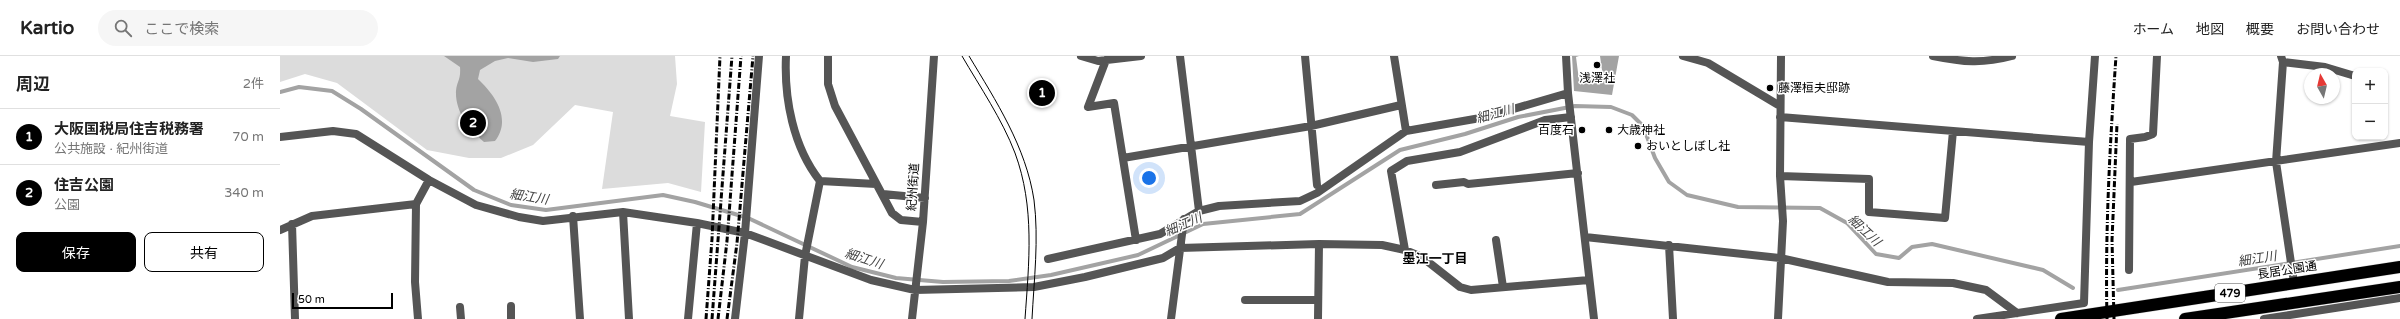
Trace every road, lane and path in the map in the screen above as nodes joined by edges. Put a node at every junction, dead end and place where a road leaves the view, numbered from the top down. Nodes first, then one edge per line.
1 (759, 56) edge
2 (786, 56) edge
3 (828, 56) edge
4 (934, 56) edge
5 (1081, 56) edge
6 (1141, 56) edge
7 (1180, 56) edge
8 (1305, 56) edge
9 (1394, 56) edge
10 (1566, 56) edge
11 (1683, 56) edge
12 (1781, 56) edge
13 (1933, 56) edge
14 (2012, 56) edge
15 (2095, 56) edge
16 (2157, 56) edge
17 (2282, 59) edge
18 (1106, 60) junction
19 (2352, 75) edge
20 (1568, 93) junction
21 (1401, 105) junction
22 (1780, 106) junction
23 (1571, 115) junction
24 (1780, 117) junction
25 (1311, 126) junction
26 (1406, 131) junction
27 (1953, 131) junction
28 (280, 138) edge
29 (2386, 141) edge
30 (2090, 142) junction
31 (2400, 143) edge
32 (1191, 146) junction
33 (1123, 158) junction
34 (2276, 162) junction
35 (1578, 173) junction
36 (1780, 176) junction
37 (429, 180) junction
38 (820, 181) junction
39 (2131, 182) junction
40 (876, 184) junction
41 (1436, 185) dead end
42 (1317, 186) dead end
43 (883, 194) junction
44 (925, 198) junction
45 (416, 204) junction
46 (1199, 210) junction
47 (623, 212) junction
48 (573, 216) junction
49 (1184, 220) junction
50 (923, 222) junction
51 (697, 223) junction
52 (292, 224) junction
53 (280, 230) edge
54 (745, 230) junction
55 (1585, 237) junction
56 (1136, 240) junction
57 (1496, 240) dead end
58 (1319, 244) junction
59 (1669, 244) junction
60 (1180, 248) junction
61 (1405, 250) junction
62 (805, 255) junction
63 (1780, 258) junction
64 (1048, 259) dead end
65 (2400, 267) edge
66 (2129, 270) dead end
67 (1589, 280) junction
68 (2294, 283) junction
69 (916, 287) junction
70 (1503, 287) junction
71 (2400, 287) edge
72 (2400, 298) edge
73 (1245, 300) dead end
74 (1318, 300) junction
75 (511, 306) dead end
76 (460, 307) dead end
77 (2017, 313) junction
78 (2299, 316) edge
79 (295, 319) edge
80 (418, 319) edge
81 (461, 319) edge
82 (511, 319) edge
83 (580, 319) edge
84 (629, 319) edge
85 (688, 319) edge
86 (735, 319) edge
87 (799, 319) edge
88 (912, 319) edge
89 (1171, 319) edge
90 (1318, 319) edge
91 (1594, 319) edge
92 (1673, 319) edge
93 (1778, 319) edge
94 (1977, 319) edge
95 (2060, 319) edge
96 (2185, 319) edge
97 (2264, 319) edge

1 - 54 street
2 - 38 street
3 - 40 street
4 - 44 street, 紀州街道
5 - 18 street
6 - 18 street
7 - 32 street
8 - 25 street
9 - 21 street
10 - 20 street
11 - 22 street
12 - 22 street
13 - 14 street
15 - 30 street
16 - 39 street
17 - 19 street
17 - 34 street
18 - 33 street
20 - 23 street
20 - 26 street
21 - 25 street
21 - 26 street
22 - 24 street
23 - 35 street
23 - 61 street
24 - 27 street
24 - 36 street
25 - 32 street
25 - 42 street
26 - 46 street
27 - 30 street
27 - 36 street
28 - 37 street
29 - 31 street
29 - 34 street
30 - 77 street
32 - 33 street
32 - 46 street
33 - 56 street
34 - 39 street
34 - 68 street
35 - 41 street
35 - 55 street
36 - 63 street
37 - 45 street
37 - 48 street
38 - 40 street
38 - 62 street
39 - 66 street
40 - 43 street
43 - 44 street
43 - 50 street
44 - 50 street, 紀州街道
45 - 52 street
45 - 80 street
46 - 49 street
47 - 48 street
47 - 51 street
47 - 84 street
48 - 83 street
49 - 56 street
49 - 60 street
50 - 69 street, 紀州街道
51 - 54 street
51 - 85 street
52 - 53 street
52 - 79 street
54 - 62 street
54 - 86 street
55 - 59 street
55 - 67 street
56 - 64 street
57 - 70 street
58 - 60 street
58 - 61 street
58 - 74 street
59 - 63 street
59 - 92 street
60 - 69 street
60 - 89 street
61 - 70 street
62 - 69 street
62 - 87 street
63 - 77 street
63 - 93 street
65 - 68 highway, 長居公園通 / 479
67 - 70 street
67 - 91 street
68 - 95 highway, 長居公園通 / 479
69 - 88 street, 紀州街道
71 - 96 highway, 479
72 - 78 street
73 - 74 street
74 - 90 street
75 - 82 street
76 - 81 street
77 - 94 street
78 - 97 street

